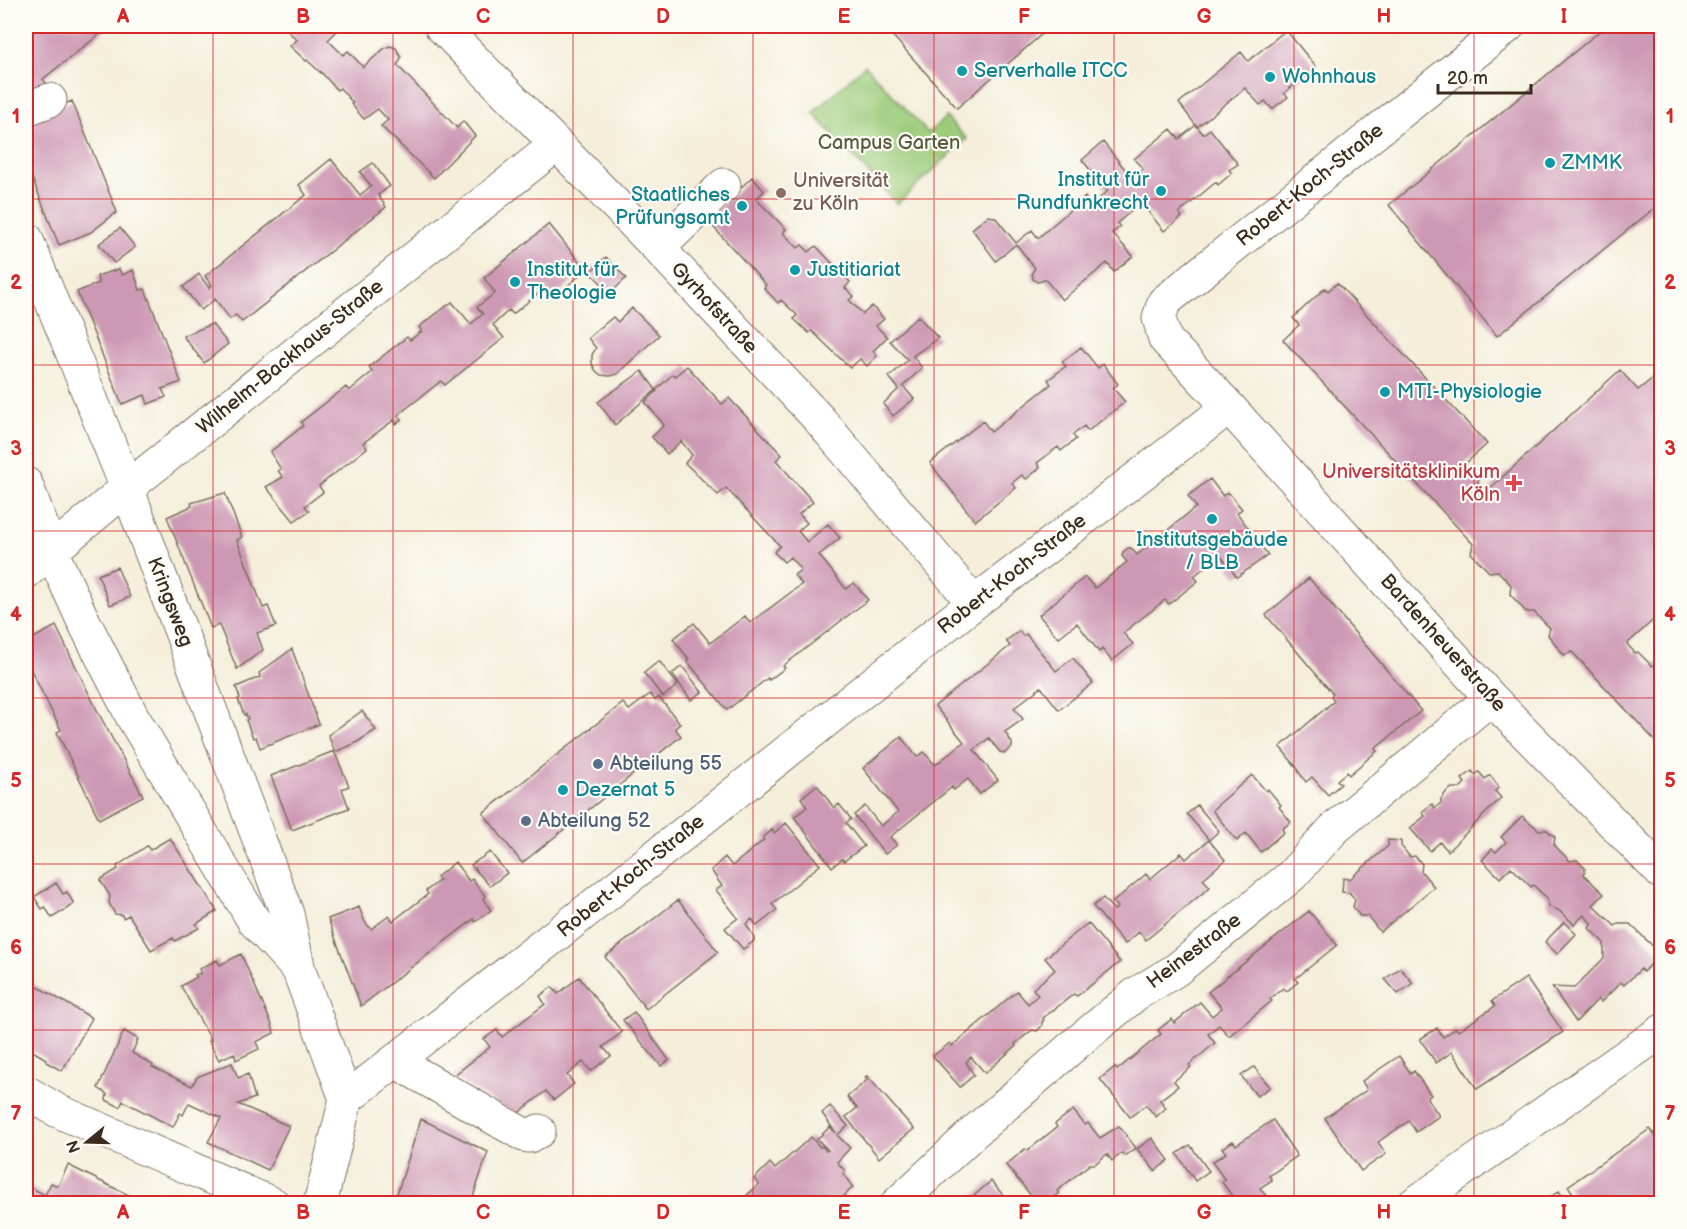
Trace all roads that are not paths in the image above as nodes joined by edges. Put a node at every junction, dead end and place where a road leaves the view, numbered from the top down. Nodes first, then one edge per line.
1 (441, 26) edge
2 (1508, 26) edge
3 (556, 145) junction
4 (724, 185) dead end
5 (26, 238) edge
6 (658, 248) junction
7 (1229, 407) junction
8 (26, 484) edge
9 (127, 488) junction
10 (51, 549) junction
11 (26, 572) edge
12 (974, 603) junction
13 (1491, 698) junction
14 (1662, 873) edge
15 (299, 971) junction
16 (1662, 1031) edge
17 (395, 1061) junction
18 (26, 1092) edge
19 (346, 1099) junction
20 (539, 1131) dead end
21 (273, 1203) edge
22 (320, 1203) edge
23 (897, 1203) edge
24 (1414, 1203) edge

1 - 3 street, Gyrhofstraße
2 - 7 street, Robert-Koch-Straße
3 - 6 street, Gyrhofstraße
3 - 9 street, Wilhelm-Backhaus-Straße
4 - 6 street
5 - 9 street, Kringsweg
6 - 12 street, Gyrhofstraße
7 - 12 street, Robert-Koch-Straße
7 - 13 street, Bardenheuerstraße
8 - 10 street, Kringsweg
9 - 10 street, Wilhelm-Backhaus-Straße
9 - 15 street, Kringsweg
10 - 11 street, Wilhelm-Backhaus-Straße
10 - 15 street, Kringsweg
12 - 17 street, Robert-Koch-Straße
13 - 14 street, Bardenheuerstraße
13 - 23 street, Heinestraße
15 - 19 street, Kringsweg
16 - 24 street
17 - 19 street, Robert-Koch-Straße
17 - 20 street
18 - 21 street
19 - 22 street

